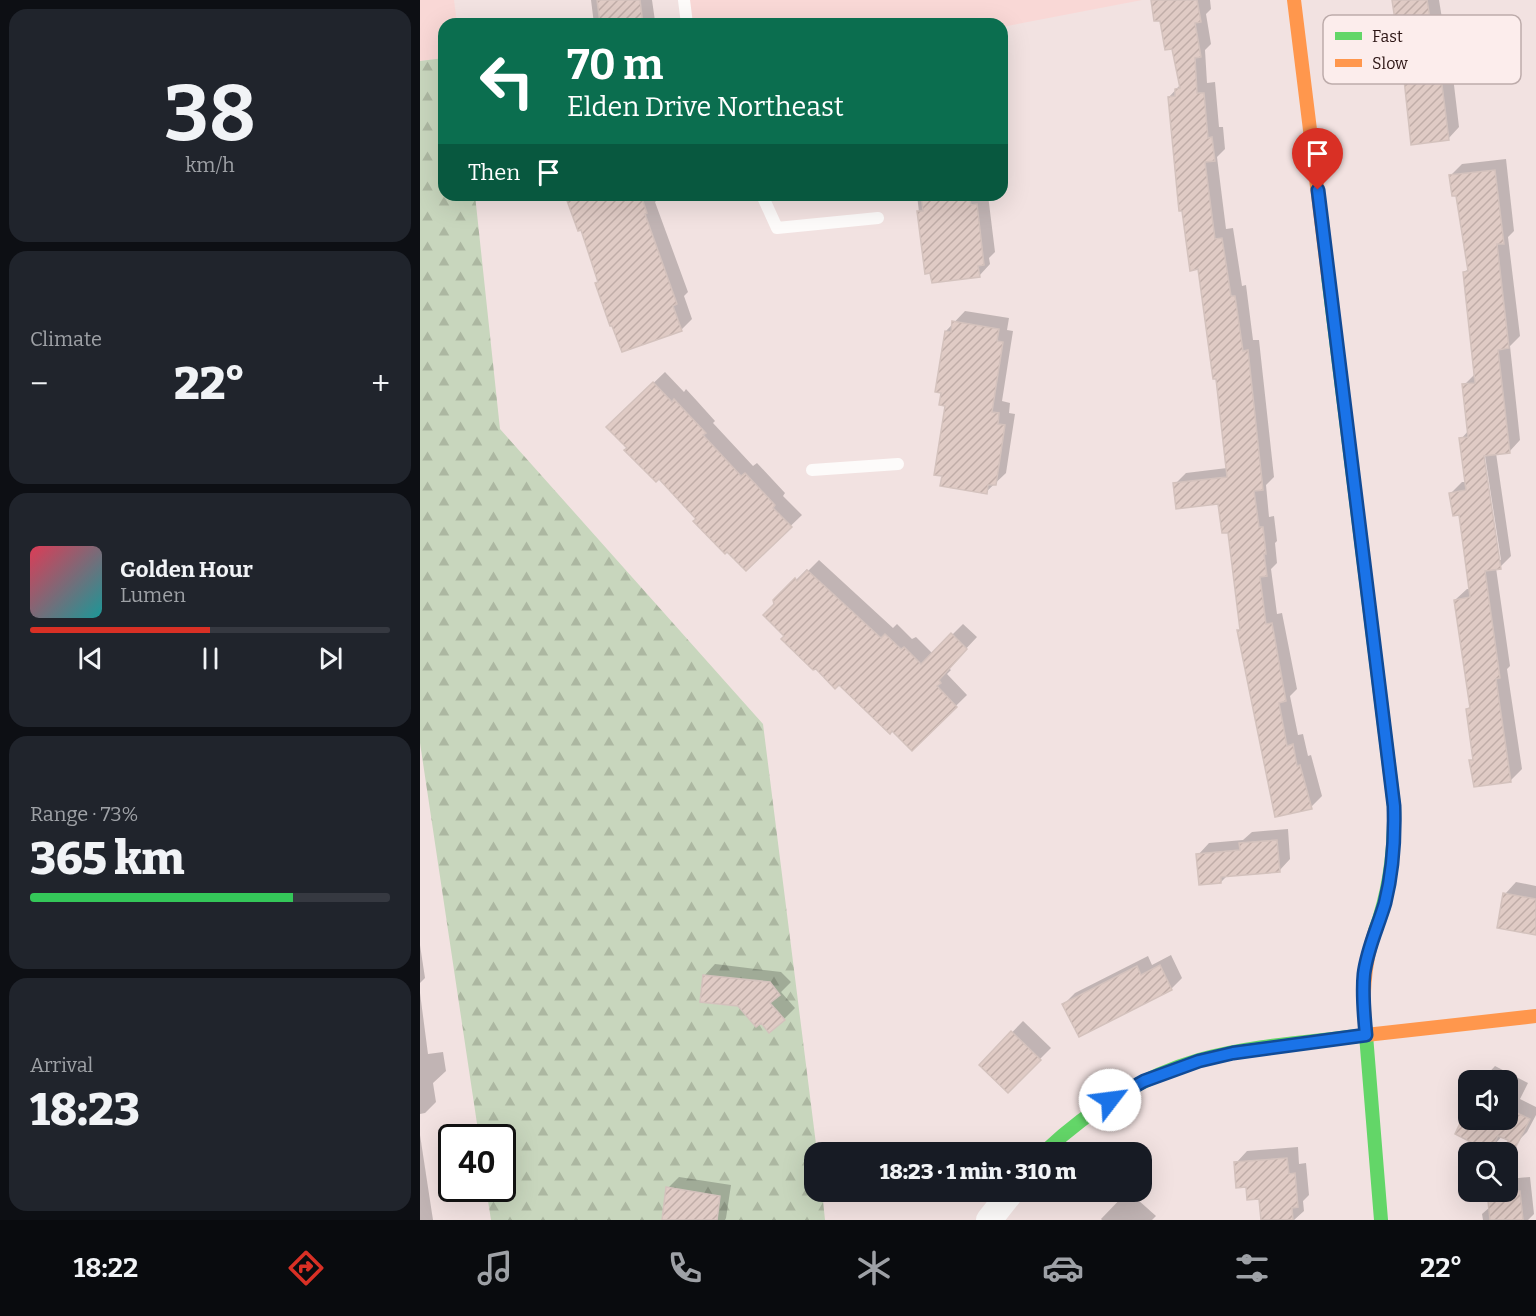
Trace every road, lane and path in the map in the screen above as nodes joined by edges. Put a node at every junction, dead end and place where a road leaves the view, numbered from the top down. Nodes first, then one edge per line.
1 (684, 0) edge
2 (1294, 0) edge
3 (686, 18) edge
4 (765, 201) edge
5 (878, 218) dead end
6 (898, 464) dead end
7 (812, 470) dead end
8 (1536, 1016) edge
9 (1366, 1035) junction
10 (1054, 1142) edge
11 (1003, 1202) edge
12 (989, 1220) edge
13 (1381, 1220) edge

1 - 3 lane
2 - 9 street
4 - 5 lane
6 - 7 lane
8 - 9 street
9 - 10 street
9 - 13 street
11 - 12 street

